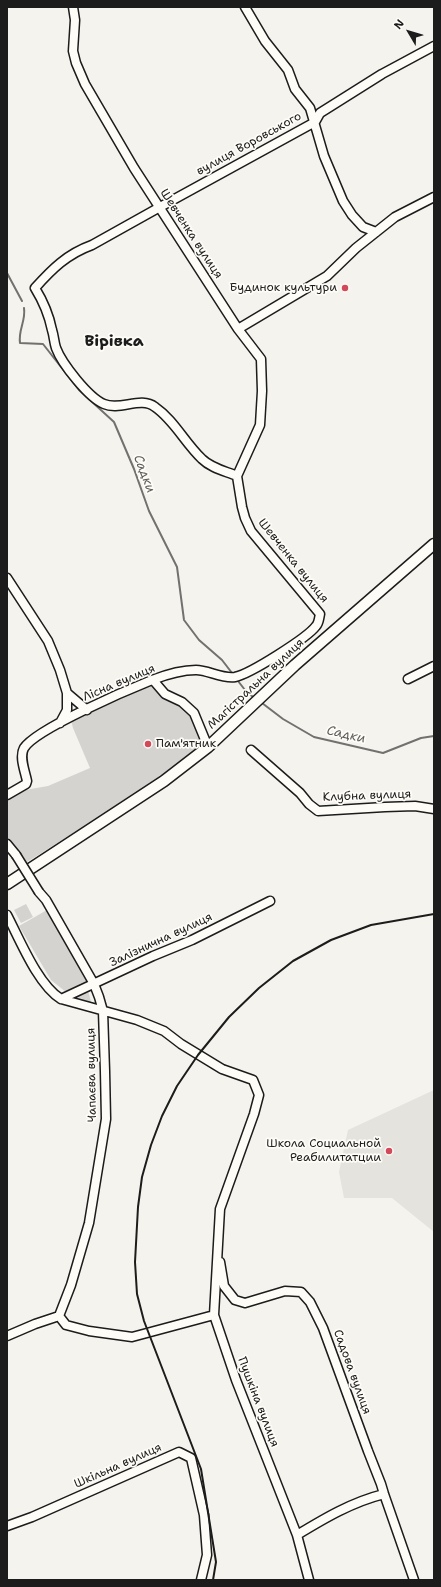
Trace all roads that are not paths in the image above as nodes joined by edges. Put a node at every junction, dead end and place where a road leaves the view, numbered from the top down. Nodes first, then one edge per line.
1 (73, 7) edge
2 (245, 7) edge
3 (434, 46) edge
4 (310, 108) junction
5 (320, 113) junction
6 (315, 122) junction
7 (434, 197) edge
8 (160, 207) junction
9 (376, 232) junction
10 (238, 329) junction
11 (237, 476) junction
12 (434, 544) edge
13 (7, 578) edge
14 (320, 614) joint
15 (434, 666) edge
16 (152, 680) junction
17 (408, 680) dead end
18 (67, 693) junction
19 (87, 710) junction
20 (60, 723) junction
21 (208, 747) junction
22 (251, 750) dead end
23 (7, 795) edge
24 (434, 809) edge
25 (7, 844) edge
26 (7, 884) edge
27 (270, 901) dead end
28 (7, 916) edge
29 (94, 984) junction
30 (61, 999) junction
31 (103, 1011) junction
32 (218, 1249) junction
33 (214, 1315) junction
34 (60, 1316) junction
35 (7, 1336) edge
36 (384, 1494) junction
37 (7, 1526) edge
38 (297, 1534) junction
39 (201, 1580) edge
40 (309, 1580) edge
41 (414, 1580) edge

1 - 8 street, Шевченка вулиця
2 - 4 street
3 - 5 street, вулиця Воровського
4 - 5 street
4 - 6 street
5 - 6 street, вулиця Воровського
6 - 8 street, вулиця Воровського
6 - 9 street
7 - 9 street
8 - 10 street, Шевченка вулиця
8 - 11 street, вулиця Воровського
9 - 10 street
10 - 11 street, Шевченка вулиця
11 - 14 street, Шевченка вулиця
12 - 21 main road, Магістральна вулиця
13 - 18 street
14 - 16 street, Лісна вулиця
15 - 17 street
16 - 19 street, Лісна вулиця
16 - 21 street
18 - 19 street
18 - 20 street
19 - 20 street, Лісна вулиця
20 - 23 street, Лісна вулиця
21 - 26 main road, Магістральна вулиця
22 - 24 street, Клубна вулиця
25 - 29 street, Чапаєва вулиця, bridge
27 - 29 street, Залізнична вулиця
28 - 30 street
29 - 30 street, Залізнична вулиця
29 - 31 street, Чапаєва вулиця
30 - 31 street
31 - 32 street, Пушкіна вулиця
31 - 34 street, Чапаєва вулиця
32 - 33 street, Пушкіна вулиця
32 - 36 street, Садова вулиця
33 - 34 street
33 - 38 street, Пушкіна вулиця
34 - 35 street
36 - 38 street
36 - 41 street, Садова вулиця
37 - 39 street, Шкільна вулиця
38 - 40 street, Пушкіна вулиця

